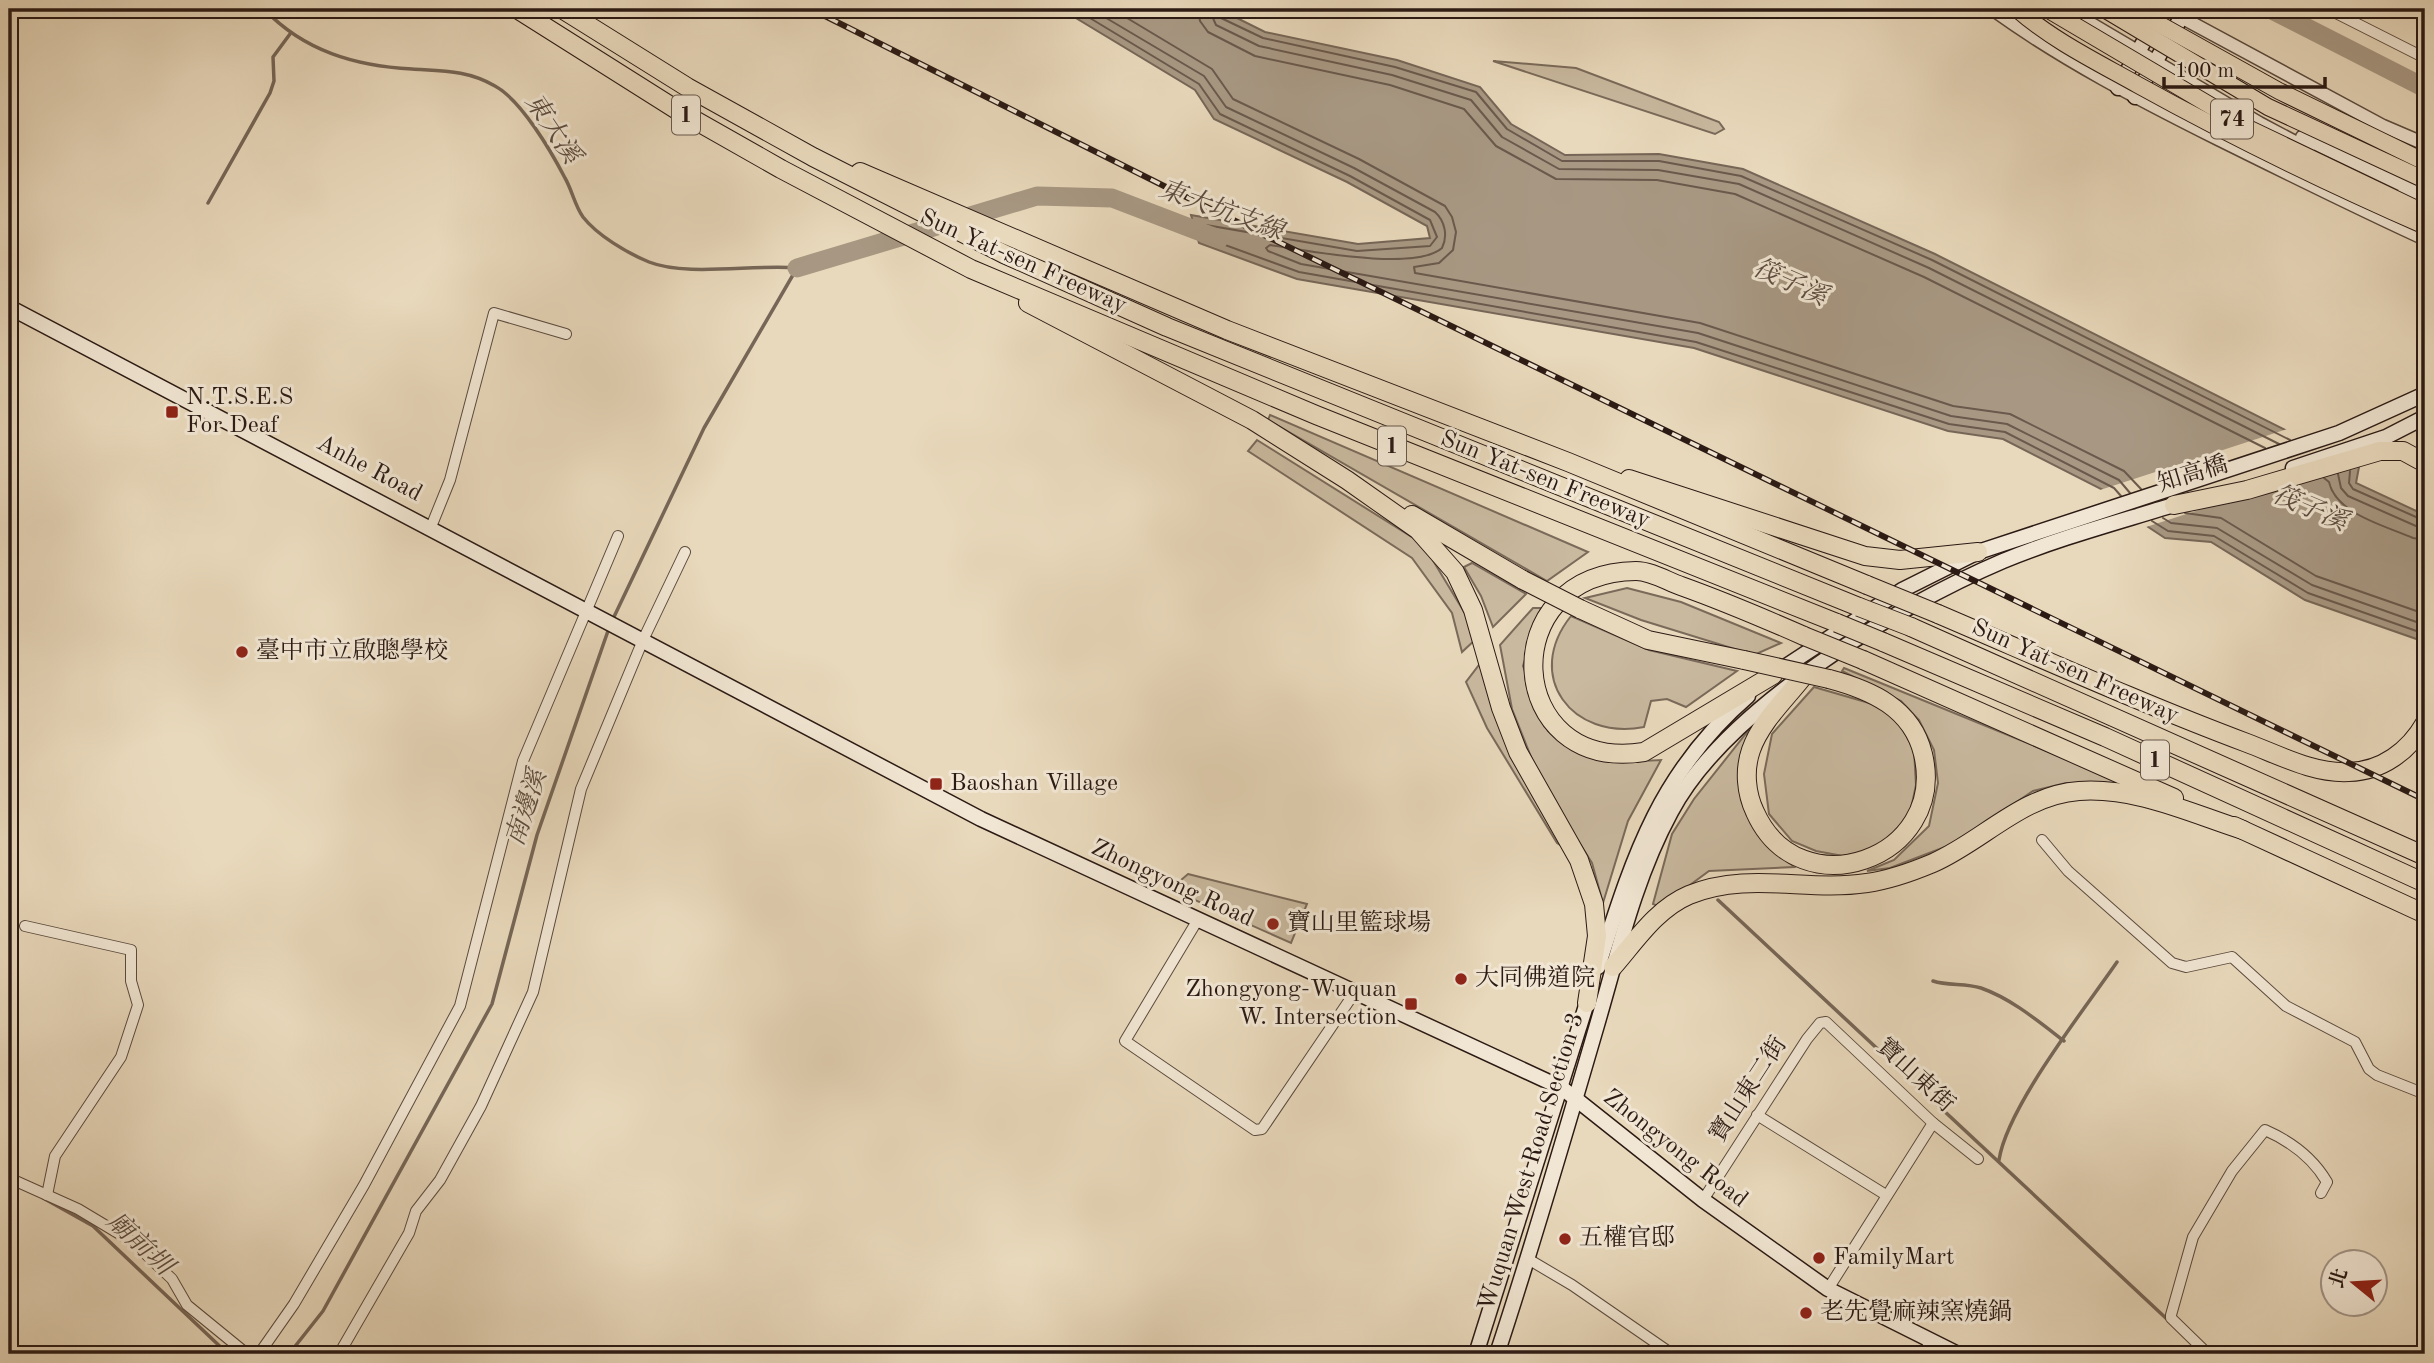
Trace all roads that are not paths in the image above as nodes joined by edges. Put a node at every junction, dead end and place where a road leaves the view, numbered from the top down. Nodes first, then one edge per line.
1 (517, 9) edge
2 (562, 9) edge
3 (1992, 9) edge
4 (2017, 9) edge
5 (2047, 9) edge
6 (2066, 9) edge
7 (2079, 9) edge
8 (2104, 9) edge
9 (2132, 9) edge
10 (2164, 9) edge
11 (2328, 9) edge
12 (2183, 13) edge
13 (2139, 49) junction
14 (2425, 58) edge
15 (2156, 60) junction
16 (2118, 88) junction
17 (2135, 97) junction
18 (2425, 144) edge
19 (813, 157) junction
20 (2425, 162) edge
21 (2425, 180) edge
22 (2425, 196) edge
23 (2425, 204) edge
24 (2425, 213) edge
25 (2425, 226) edge
26 (2425, 239) edge
27 (1009, 247) junction
28 (971, 269) junction
29 (9, 307) edge
30 (566, 334) dead end
31 (2425, 394) edge
32 (2425, 417) edge
33 (2359, 451) junction
34 (1568, 462) junction
35 (2425, 463) edge
36 (1348, 480) junction
37 (2174, 505) joint
38 (431, 527) junction
39 (618, 536) dead end
40 (2048, 537) junction
41 (685, 551) dead end
42 (1978, 552) junction
43 (591, 614) junction
44 (643, 640) junction
45 (1806, 673) junction
46 (1773, 675) junction
47 (2425, 723) edge
48 (2243, 830) junction
49 (2042, 840) dead end
50 (2425, 856) edge
51 (2425, 883) edge
52 (2425, 914) edge
53 (1197, 922) junction
54 (24, 926) dead end
55 (1613, 967) junction
56 (1355, 992) junction
57 (1587, 1003) junction
58 (1826, 1022) joint
59 (1562, 1088) junction
60 (2425, 1094) edge
61 (1575, 1100) junction
62 (1757, 1115) junction
63 (1933, 1123) junction
64 (1978, 1159) dead end
65 (9, 1178) edge
66 (2321, 1192) dead end
67 (47, 1195) junction
68 (1886, 1195) junction
69 (1703, 1200) junction
70 (1528, 1259) junction
71 (1828, 1289) junction
72 (1932, 1341) junction
73 (247, 1354) edge
74 (259, 1354) edge
75 (339, 1354) edge
76 (1476, 1354) edge
77 (1497, 1354) edge
78 (1672, 1354) edge
79 (1922, 1354) edge
80 (1958, 1354) edge
81 (2208, 1354) edge

1 - 28 highway, Sun Yat-sen Freeway / 1
2 - 19 highway, Sun Yat-sen Freeway / 1
3 - 16 street
4 - 25 highway, bridge
5 - 24 highway, 74, bridge
6 - 13 street
7 - 13 street
8 - 21 highway, 74, bridge
9 - 20 highway, bridge
10 - 12 street
10 - 13 main road
11 - 14 street
12 - 15 main road
12 - 18 street
13 - 15 street
13 - 16 main road
15 - 17 main road
15 - 22 street
15 - 23 street
16 - 17 street
17 - 26 street
19 - 27 highway, Sun Yat-sen Freeway / 1
19 - 27 highway
27 - 34 highway
27 - 50 highway, Sun Yat-sen Freeway / 1, bridge
28 - 36 highway
28 - 51 highway, Sun Yat-sen Freeway / 1, bridge
29 - 38 main road, Anhe Road
30 - 38 street
31 - 40 main road, 知高橋
32 - 33 main road
33 - 35 highway
33 - 37 highway
34 - 42 highway
34 - 47 highway, bridge
36 - 45 highway, bridge
36 - 57 highway
37 - 40 main road, 知高橋
38 - 43 main road, Anhe Road
39 - 43 street
40 - 42 main road, Wuquan West Road Section 3
40 - 45 main road, Wuquan West Road Section 3
41 - 44 street
42 - 46 main road, Wuquan West Road Section 3
43 - 44 main road, Anhe Road
43 - 74 street
44 - 53 main road, Zhongyong Road
44 - 75 street
45 - 55 main road, Wuquan West Road Section 3
46 - 48 highway, bridge
46 - 57 main road, Wuquan West Road Section 3
48 - 52 highway
48 - 55 highway
49 - 60 street
53 - 56 main road, Zhongyong Road
53 - 56 street
54 - 67 street
55 - 61 main road, Wuquan West Road Section 3
56 - 59 main road, Zhongyong Road
57 - 59 main road, Wuquan West Road Section 3
58 - 62 street, 寶山東二街
58 - 63 street, 寶山東街
59 - 61 main road, Zhongyong Road
59 - 76 main road, Wuquan West Road Section 3
61 - 69 main road, Zhongyong Road
61 - 70 main road, Wuquan West Road Section 3
62 - 68 street
62 - 69 street, 寶山東二街
63 - 64 street, 寶山東街
63 - 68 street
65 - 67 street
66 - 81 street
67 - 73 street
68 - 71 street
69 - 71 main road, Zhongyong Road
70 - 77 main road, Wuquan West Road Section 3
70 - 78 street
71 - 72 main road, Zhongyong Road
72 - 79 street
72 - 80 main road, Zhongyong Road

